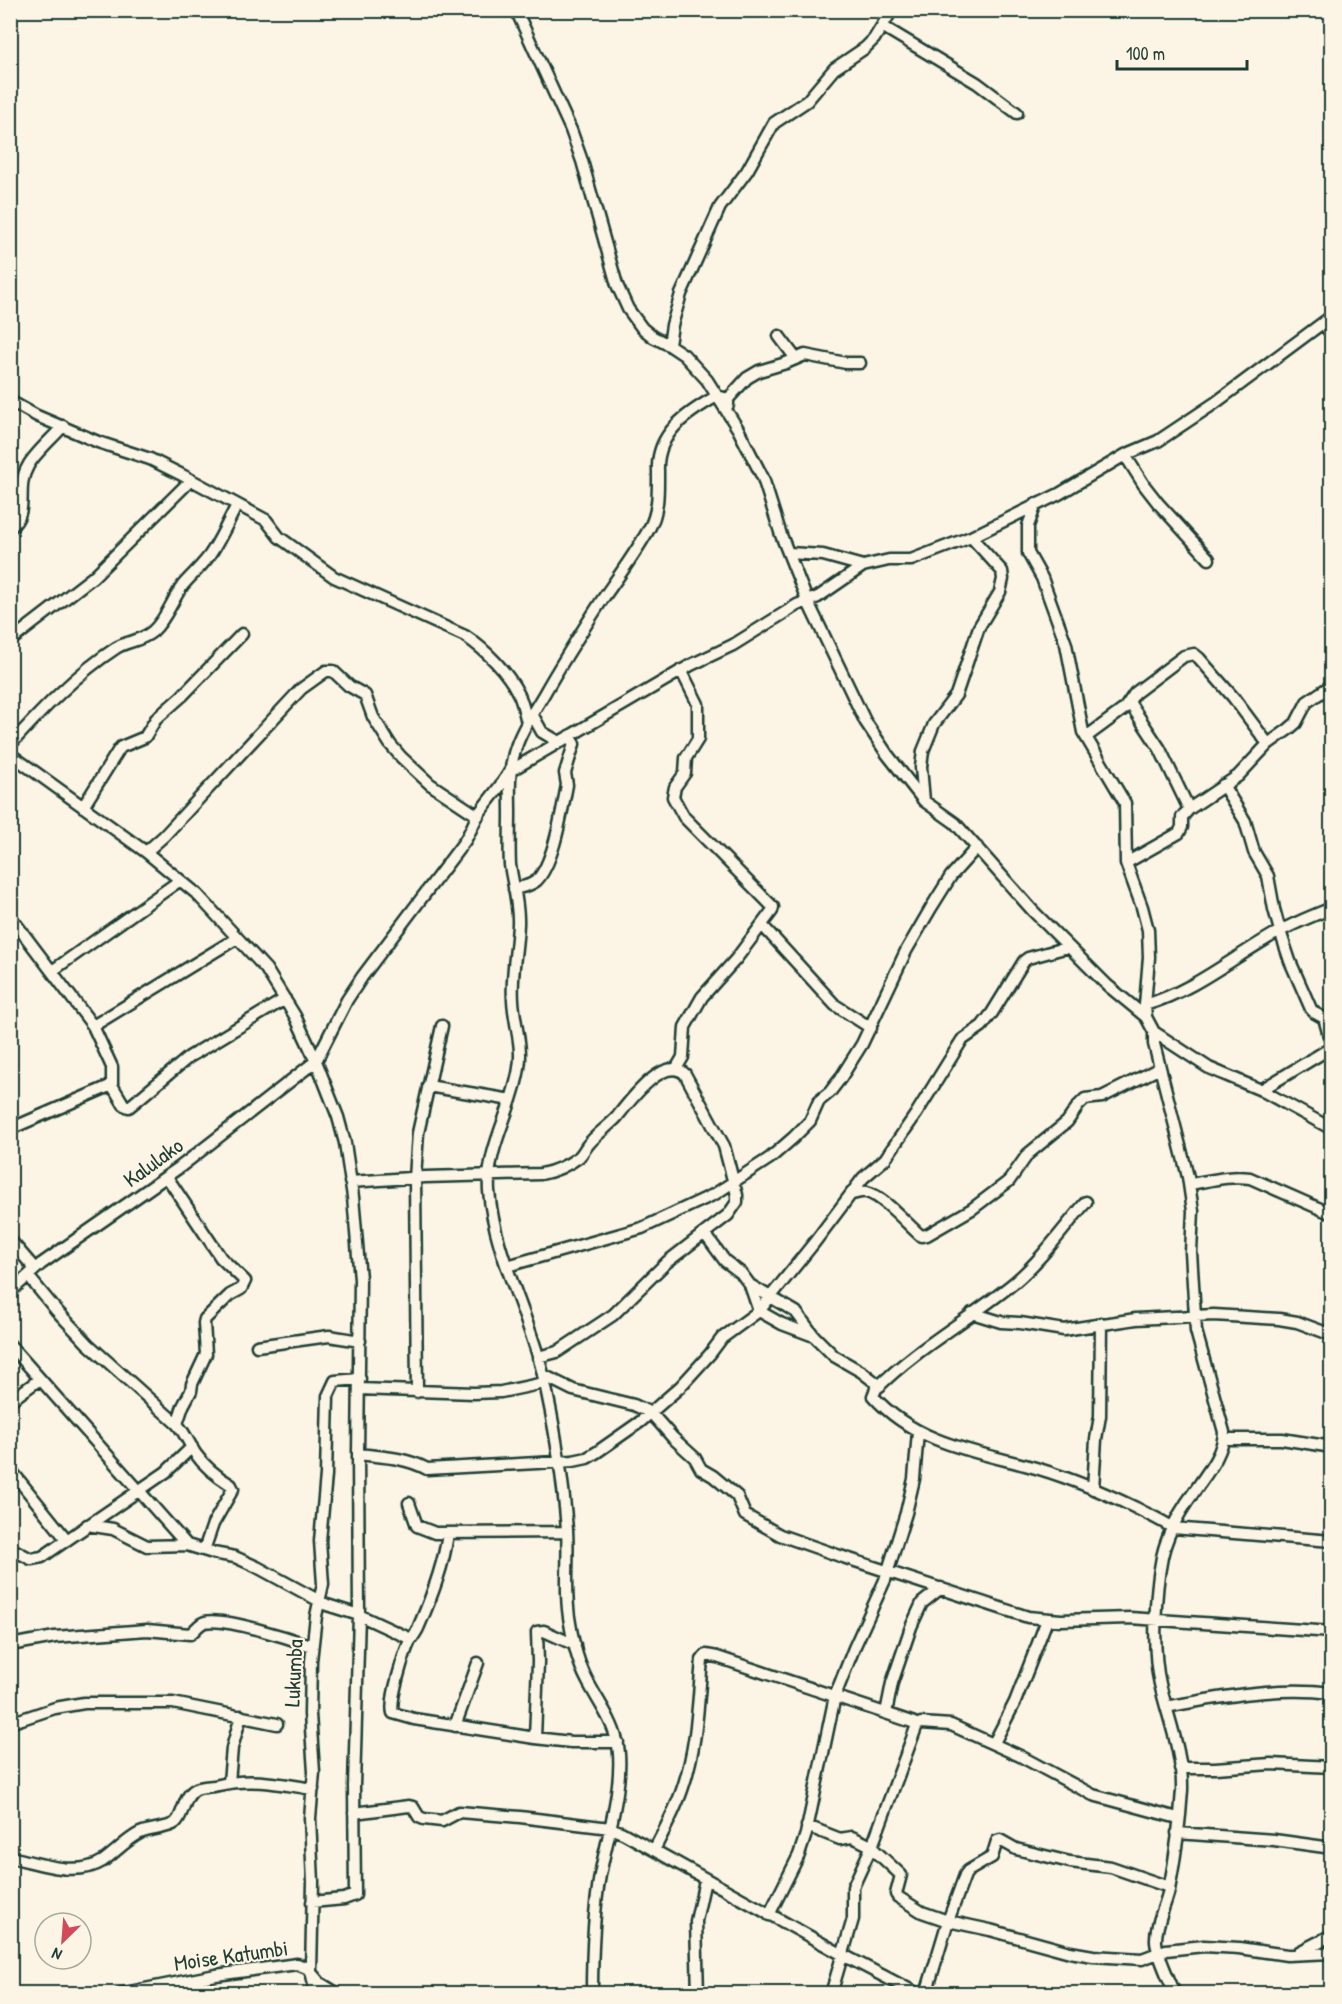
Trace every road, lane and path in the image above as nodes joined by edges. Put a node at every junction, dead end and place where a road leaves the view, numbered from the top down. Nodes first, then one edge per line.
1 (516, 10) edge
2 (892, 10) edge
3 (882, 26) junction
4 (1017, 113) dead end
5 (1327, 320) edge
6 (1332, 335) edge
7 (778, 336) dead end
8 (669, 345) junction
9 (796, 357) junction
10 (860, 363) dead end
11 (717, 396) junction
12 (728, 399) junction
13 (10, 401) edge
14 (727, 411) junction
15 (63, 426) junction
16 (1125, 455) junction
17 (191, 480) junction
18 (1036, 504) junction
19 (237, 506) junction
20 (10, 528) edge
21 (971, 537) junction
22 (789, 553) junction
23 (1209, 559) dead end
24 (863, 566) junction
25 (807, 600) junction
26 (242, 634) dead end
27 (10, 641) edge
28 (681, 670) junction
29 (1332, 685) edge
30 (1129, 702) junction
31 (530, 719) junction
32 (569, 736) junction
33 (1086, 737) junction
34 (559, 742) junction
35 (1268, 744) junction
36 (10, 745) edge
37 (10, 754) edge
38 (510, 771) junction
39 (1223, 785) junction
40 (924, 801) junction
41 (83, 807) junction
42 (1189, 809) junction
43 (478, 816) junction
44 (977, 847) junction
45 (146, 852) junction
46 (1126, 863) junction
47 (179, 881) junction
48 (514, 890) junction
49 (1332, 908) edge
50 (10, 916) edge
51 (762, 925) junction
52 (1280, 931) junction
53 (237, 938) junction
54 (1068, 947) junction
55 (52, 971) junction
56 (285, 999) junction
57 (1145, 1005) junction
58 (1146, 1017) junction
59 (93, 1026) junction
60 (441, 1026) dead end
61 (871, 1028) junction
62 (1154, 1032) junction
63 (316, 1061) junction
64 (1160, 1068) junction
65 (676, 1069) junction
66 (112, 1085) junction
67 (429, 1086) junction
68 (1262, 1090) junction
69 (511, 1100) junction
70 (10, 1129) edge
71 (1332, 1129) edge
72 (167, 1176) junction
73 (489, 1176) junction
74 (415, 1178) junction
75 (350, 1182) junction
76 (733, 1183) junction
77 (1190, 1184) junction
78 (852, 1194) junction
79 (1086, 1202) dead end
80 (1332, 1214) edge
81 (705, 1234) junction
82 (10, 1240) edge
83 (507, 1266) junction
84 (32, 1273) junction
85 (750, 1285) junction
86 (10, 1292) edge
87 (771, 1296) junction
88 (759, 1311) junction
89 (972, 1313) junction
90 (1195, 1316) junction
91 (1101, 1323) junction
92 (1332, 1335) edge
93 (814, 1336) junction
94 (360, 1341) junction
95 (10, 1345) edge
96 (257, 1346) dead end
97 (538, 1357) junction
98 (40, 1379) junction
99 (544, 1379) junction
100 (359, 1384) junction
101 (880, 1386) junction
102 (417, 1392) junction
103 (10, 1401) edge
104 (651, 1413) junction
105 (177, 1424) junction
106 (918, 1432) junction
107 (1223, 1439) junction
108 (192, 1447) junction
109 (1332, 1447) edge
110 (358, 1454) junction
111 (559, 1461) junction
112 (10, 1469) edge
113 (1093, 1489) junction
114 (138, 1490) junction
115 (409, 1503) dead end
116 (87, 1525) junction
117 (1173, 1528) junction
118 (567, 1532) junction
119 (448, 1533) junction
120 (67, 1540) junction
121 (1332, 1541) edge
122 (187, 1545) junction
123 (10, 1548) edge
124 (204, 1551) junction
125 (888, 1571) junction
126 (941, 1588) junction
127 (320, 1602) junction
128 (359, 1615) junction
129 (1047, 1620) junction
130 (1156, 1620) junction
131 (1332, 1632) edge
132 (411, 1639) junction
133 (10, 1645) edge
134 (575, 1645) junction
135 (312, 1646) junction
136 (478, 1663) dead end
137 (1332, 1694) edge
138 (835, 1696) junction
139 (1166, 1707) junction
140 (886, 1713) junction
141 (241, 1716) junction
142 (10, 1723) edge
143 (277, 1724) dead end
144 (917, 1725) junction
145 (455, 1726) junction
146 (535, 1738) junction
147 (618, 1742) junction
148 (994, 1743) junction
149 (1332, 1767) edge
150 (1180, 1768) junction
151 (229, 1782) junction
152 (313, 1789) junction
153 (354, 1813) junction
154 (1178, 1818) junction
155 (807, 1826) junction
156 (610, 1828) junction
157 (1177, 1833) junction
158 (872, 1848) junction
159 (1332, 1848) edge
160 (654, 1850) junction
161 (10, 1857) edge
162 (705, 1880) junction
163 (1169, 1887) junction
164 (312, 1902) junction
165 (769, 1914) junction
166 (948, 1921) junction
167 (1332, 1935) edge
168 (1332, 1953) edge
169 (1159, 1954) junction
170 (843, 1955) junction
171 (1287, 1955) junction
172 (311, 1971) junction
173 (148, 1991) edge
174 (119, 1994) edge
175 (316, 1994) edge
176 (338, 1994) edge
177 (592, 1994) edge
178 (698, 1994) edge
179 (831, 1994) edge
180 (918, 1994) edge
181 (926, 1994) edge
182 (1175, 1994) edge

1 - 8 street
2 - 3 street
3 - 4 street
3 - 8 street
5 - 6 street
5 - 16 street
7 - 9 street
8 - 11 street
9 - 10 street
9 - 12 street
11 - 12 street
11 - 14 street
11 - 31 street
12 - 14 street
13 - 15 street
14 - 22 street
15 - 17 street
15 - 20 street
16 - 18 street
16 - 23 street
17 - 19 street
17 - 27 street
18 - 21 street
18 - 33 street
19 - 31 street
19 - 36 street
21 - 24 street
21 - 40 street
22 - 24 street
22 - 25 street
24 - 25 street
25 - 28 street
25 - 40 street
26 - 41 street
28 - 32 street
28 - 51 street
29 - 35 street
30 - 33 street
30 - 35 street
30 - 42 street
31 - 34 street
31 - 38 street
32 - 34 street
32 - 48 street
33 - 46 street
34 - 38 street
35 - 39 street
37 - 41 street
38 - 43 street
38 - 48 street
39 - 42 street
39 - 52 street
40 - 44 street
41 - 45 street
42 - 46 street
43 - 45 street
43 - 63 street
44 - 54 street
44 - 61 street
45 - 47 street
46 - 57 street
47 - 53 street
47 - 55 street
48 - 69 street
49 - 52 street
50 - 55 street
51 - 61 street
51 - 65 street
52 - 57 street
52 - 68 street
53 - 56 street
53 - 59 street
54 - 58 street
54 - 78 street
55 - 59 street
56 - 63 street
56 - 66 street
57 - 58 street
58 - 62 street
59 - 66 street
60 - 67 street
61 - 76 street
62 - 64 street
62 - 68 street
63 - 72 street, Kalulako
63 - 75 street
64 - 77 street
64 - 78 street
65 - 73 street
65 - 76 street
66 - 70 street
67 - 69 street
67 - 74 street
68 - 71 street
69 - 73 street
72 - 84 street, Kalulako
72 - 105 street
73 - 74 street
73 - 83 street
74 - 75 street
74 - 102 street
75 - 94 street
76 - 81 street
76 - 83 street
77 - 80 street
77 - 90 street
78 - 87 street
79 - 89 street
81 - 85 street
81 - 97 street
82 - 84 street
83 - 97 street
84 - 86 street, Kalulako
84 - 105 street
85 - 87 street
85 - 88 street
87 - 88 street
87 - 93 street
88 - 93 street
88 - 104 street
89 - 91 street
89 - 101 street
90 - 91 street
90 - 92 street
90 - 107 street
91 - 113 street
93 - 101 street
94 - 96 street
94 - 100 street
95 - 98 street
97 - 99 street
98 - 103 street
98 - 114 street
99 - 102 street
99 - 104 street
99 - 111 street
100 - 102 street
100 - 110 street
100 - 127 street, Lukumba
101 - 106 street
104 - 111 street
104 - 125 street
105 - 108 street
106 - 113 street
106 - 125 street
107 - 109 street
107 - 117 street
108 - 114 street
108 - 124 street
110 - 111 street
110 - 128 street
111 - 118 street
112 - 120 street
113 - 117 street
114 - 116 street
114 - 122 street
115 - 119 street
116 - 120 street
116 - 122 street
117 - 121 street
117 - 130 street
118 - 119 street
118 - 134 street
119 - 132 street
120 - 123 street
122 - 124 street
124 - 127 street
125 - 126 street
125 - 138 street
126 - 129 street
126 - 140 street
127 - 128 street
127 - 135 street, Lukumba
128 - 132 street
128 - 153 street
129 - 130 street
129 - 148 street
130 - 131 street
130 - 139 street
132 - 145 street
133 - 135 street
134 - 146 street
134 - 147 street
135 - 152 street, Lukumba
136 - 145 street
137 - 139 street
138 - 140 street
138 - 155 street
138 - 160 street
139 - 150 street
140 - 144 street
141 - 142 street
141 - 143 street
141 - 151 street
144 - 148 street
144 - 158 street
145 - 146 street
146 - 147 street
147 - 156 street
148 - 154 street
149 - 150 street
150 - 154 street
151 - 152 street
151 - 161 street
152 - 164 street, Lukumba
153 - 156 street
153 - 164 street
154 - 157 street
155 - 158 street
155 - 165 street
156 - 160 street
156 - 177 street
157 - 159 street
157 - 163 street
158 - 166 street
158 - 170 street
160 - 162 street
162 - 165 street
162 - 178 street
163 - 166 street
163 - 169 street
164 - 172 street, Lukumba
165 - 170 street
166 - 169 street
166 - 181 street
167 - 171 street
168 - 171 street
169 - 171 street
169 - 182 street
170 - 179 street
170 - 180 street
172 - 173 street, Moise Katumbi
172 - 175 street, Lukumba
172 - 176 street, Moise Katumbi
173 - 174 street, Moise Katumbi

